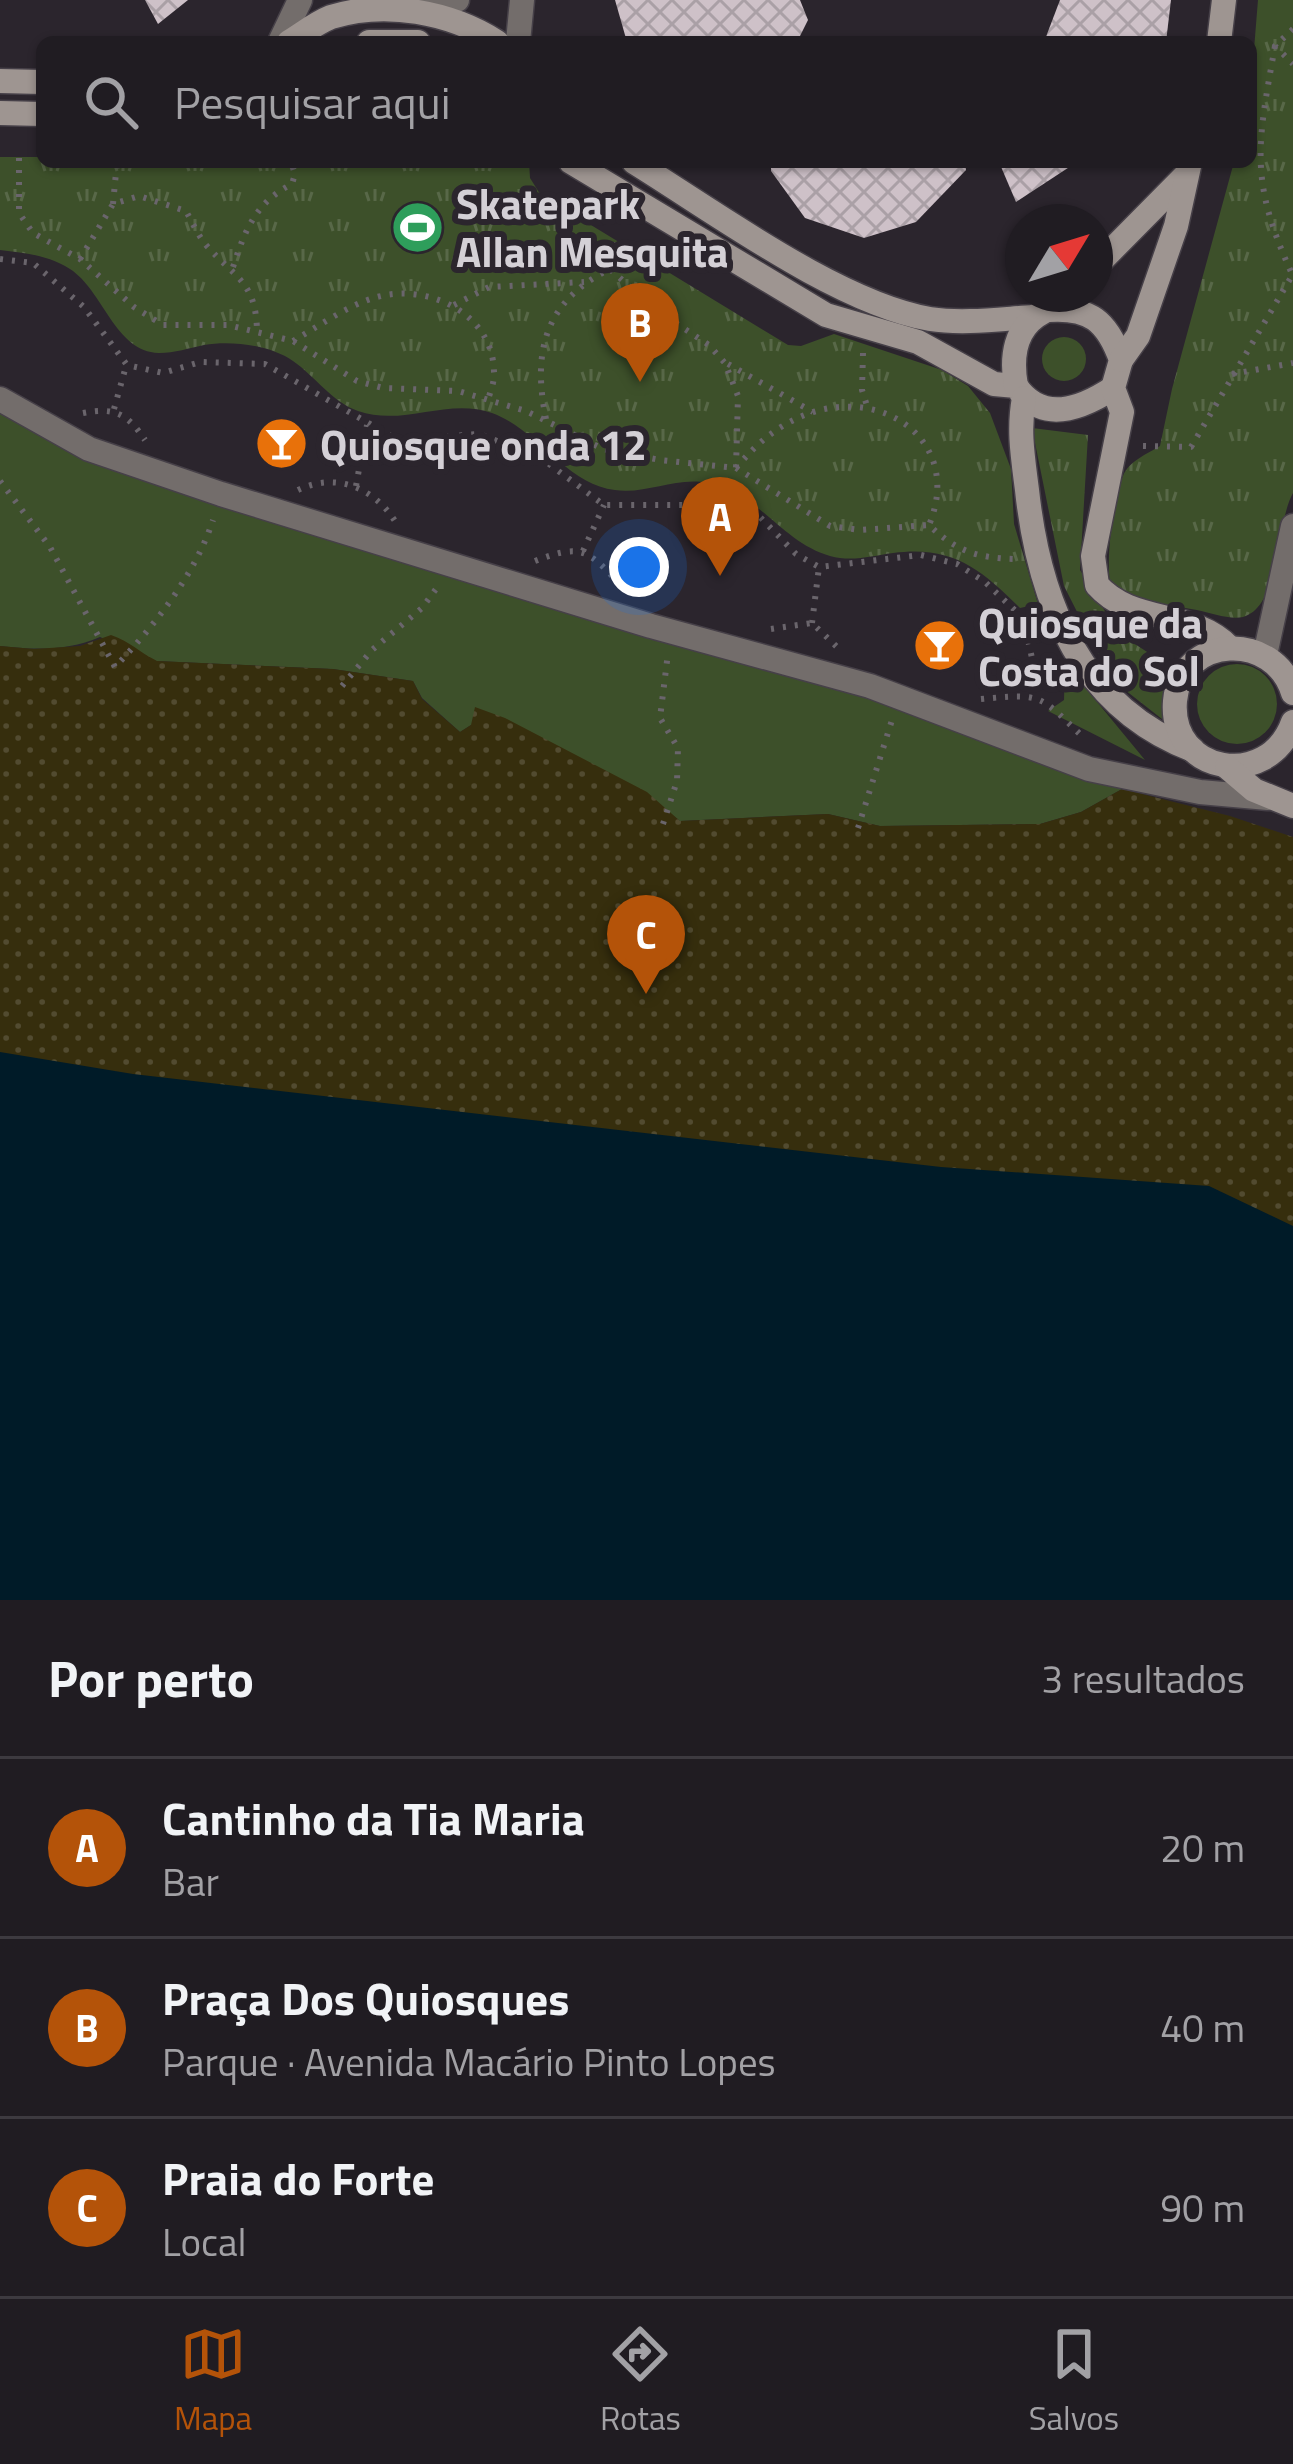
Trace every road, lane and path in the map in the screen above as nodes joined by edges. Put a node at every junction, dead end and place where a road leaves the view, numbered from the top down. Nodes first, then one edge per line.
1 (300, 0) edge
2 (458, 0) edge
3 (522, 0) edge
4 (1224, 0) edge
5 (423, 5) edge
6 (1293, 29) edge
7 (283, 36) edge
8 (299, 36) edge
9 (485, 36) edge
10 (519, 36) edge
11 (1220, 36) edge
12 (1275, 46) junction
13 (1293, 64) edge
14 (0, 81) edge
15 (36, 82) edge
16 (0, 113) edge
17 (36, 114) edge
18 (19, 158) dead end
19 (116, 168) edge
20 (293, 168) edge
21 (581, 168) edge
22 (644, 168) edge
23 (1188, 168) edge
24 (113, 204) junction
25 (617, 240) dead end
26 (1113, 252) edge
27 (80, 259) junction
28 (0, 260) edge
29 (233, 267) junction
30 (610, 268) junction
31 (1293, 275) edge
32 (584, 282) junction
33 (454, 305) junction
34 (1005, 311) edge
35 (1043, 312) edge
36 (1088, 312) edge
37 (871, 332) junction
38 (257, 334) junction
39 (293, 341) junction
40 (1121, 360) junction
41 (725, 363) junction
42 (1293, 363) edge
43 (127, 365) junction
44 (1231, 375) junction
45 (1113, 388) junction
46 (1020, 392) junction
47 (0, 399) edge
48 (488, 400) junction
49 (114, 409) dead end
50 (868, 409) junction
51 (813, 412) junction
52 (546, 419) junction
53 (368, 425) junction
54 (1115, 446) junction
55 (736, 468) junction
56 (0, 481) edge
57 (356, 486) dead end
58 (220, 494) junction
59 (604, 505) junction
60 (929, 525) junction
61 (1293, 526) edge
62 (583, 551) dead end
63 (1035, 554) junction
64 (445, 563) junction
65 (819, 567) junction
66 (1023, 618) junction
67 (812, 622) dead end
68 (1060, 625) junction
69 (673, 632) junction
70 (1229, 646) junction
71 (1293, 648) edge
72 (1265, 655) junction
73 (342, 686) dead end
74 (1293, 693) edge
75 (1031, 695) dead end
76 (899, 700) junction
77 (1293, 722) edge
78 (1193, 750) junction
79 (1227, 766) junction
80 (1281, 802) edge
81 (663, 824) dead end
82 (858, 828) dead end

1 - 7 street
2 - 5 street
3 - 10 street
4 - 11 main road
5 - 8 main road
5 - 9 main road
6 - 12 path
12 - 13 path
12 - 31 path
14 - 15 main road
16 - 17 main road
18 - 27 path
19 - 24 path
20 - 29 path
21 - 37 main road
22 - 34 main road
23 - 26 main road
23 - 40 main road
24 - 27 path
24 - 29 path
25 - 30 path
27 - 38 path
28 - 43 path
29 - 38 path
30 - 32 path
30 - 41 path
31 - 44 path
32 - 33 path
32 - 52 path
33 - 39 path
33 - 48 path
35 - 46 main road
36 - 40 main road
37 - 46 main road
37 - 50 path
38 - 39 path
39 - 48 path
40 - 45 main road
41 - 51 path
41 - 55 path
42 - 44 path
43 - 49 path
43 - 53 path
44 - 54 path
45 - 46 main road
45 - 54 main road
46 - 63 main road
47 - 58 street
48 - 52 path
50 - 51 path
50 - 60 path
51 - 55 path
52 - 55 path
53 - 57 path
53 - 59 path
54 - 70 main road
55 - 60 path
56 - 58 path
58 - 64 street
59 - 62 path
59 - 65 path
60 - 63 path
61 - 72 street
63 - 68 main road
64 - 69 street
64 - 73 path
65 - 66 path
65 - 67 path
66 - 68 path
66 - 75 path
68 - 78 main road
69 - 76 street
69 - 81 path
70 - 72 main road
70 - 78 main road
71 - 72 main road
72 - 74 main road
76 - 80 street
76 - 82 path
77 - 79 main road
78 - 79 main road
79 - 80 main road

